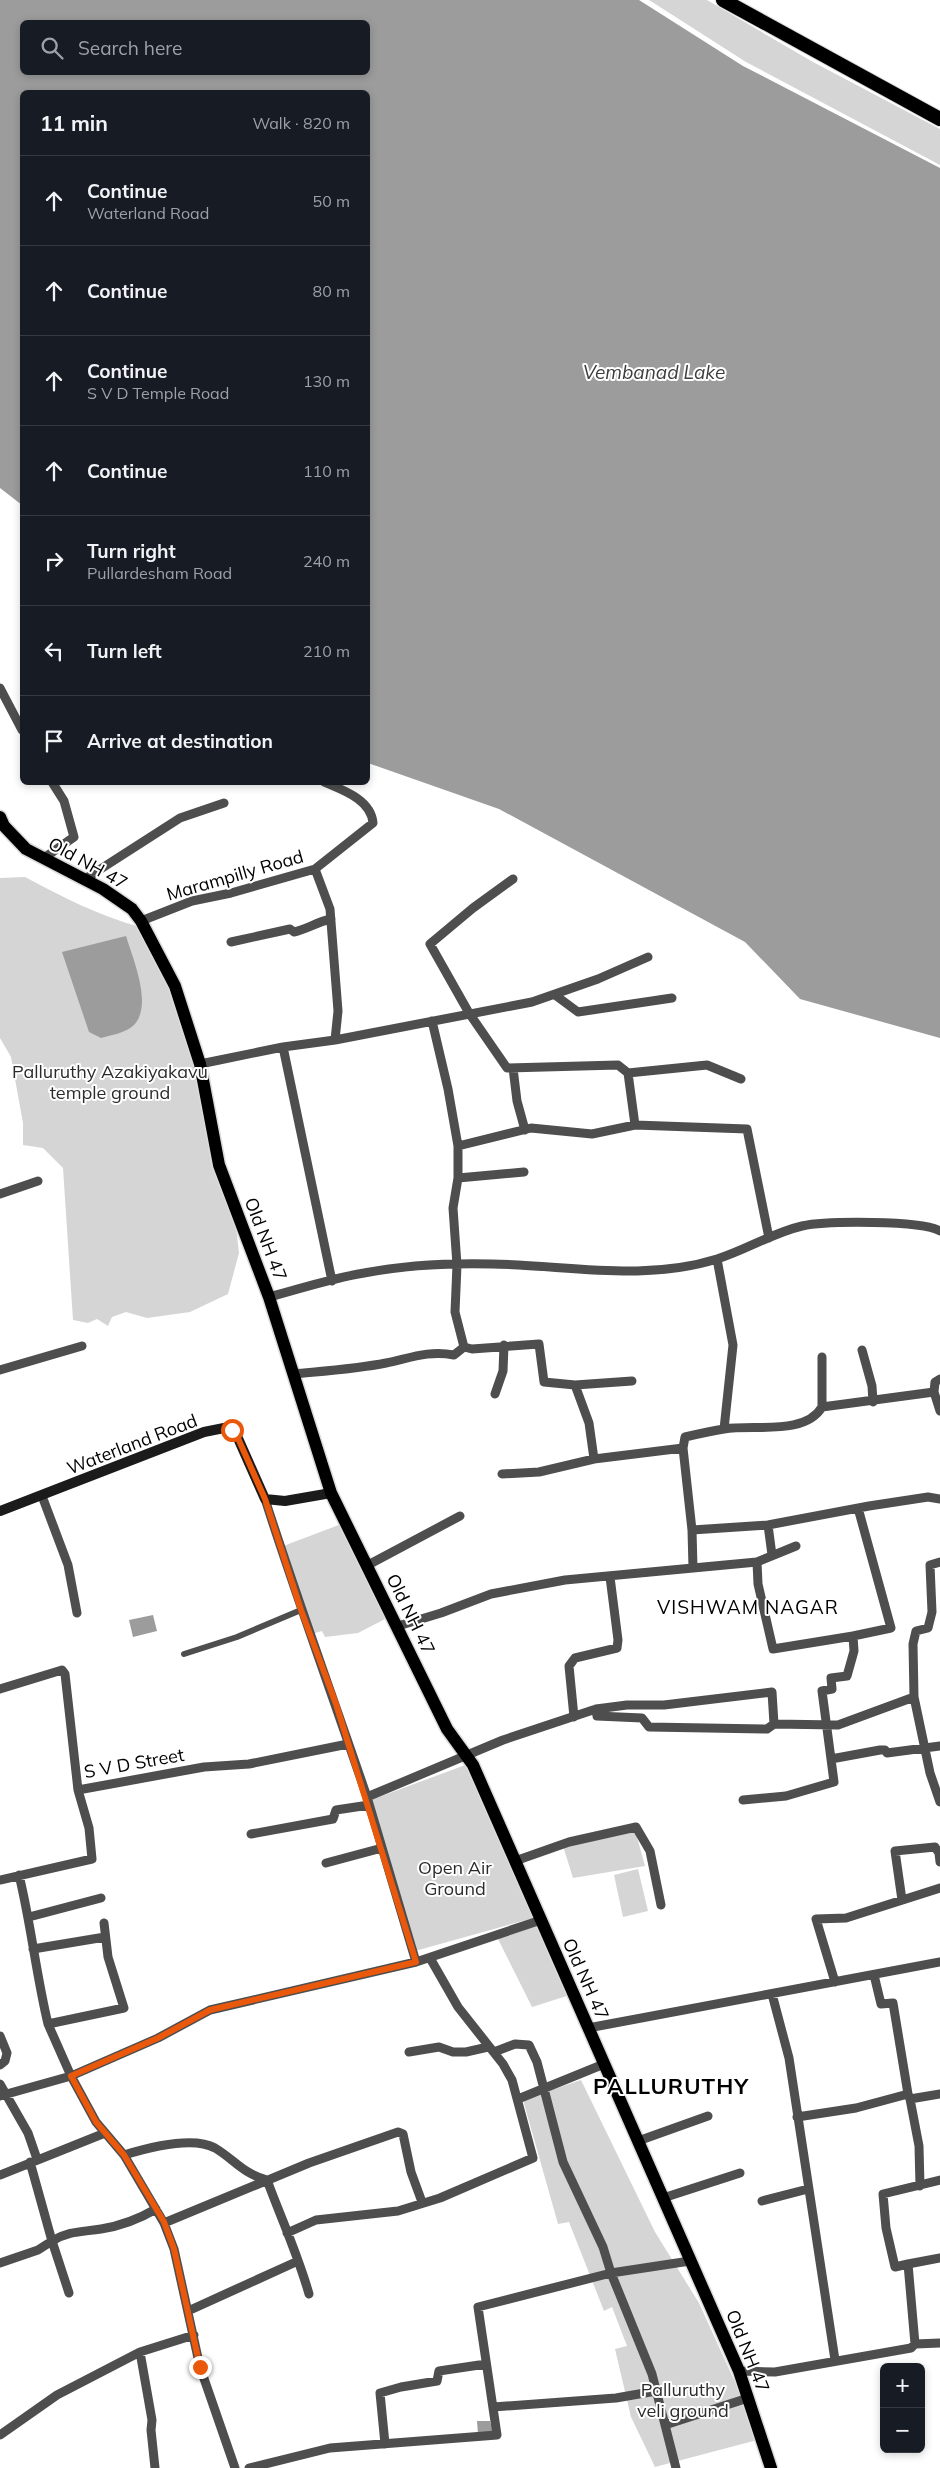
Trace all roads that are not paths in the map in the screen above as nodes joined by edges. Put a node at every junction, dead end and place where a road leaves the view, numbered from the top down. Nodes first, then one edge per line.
1 (723, 0) edge
2 (940, 119) edge
3 (0, 688) edge
4 (20, 726) edge
5 (54, 785) edge
6 (331, 785) edge
7 (224, 803) dead end
8 (0, 817) edge
9 (44, 858) junction
10 (315, 868) junction
11 (85, 879) junction
12 (513, 879) dead end
13 (331, 919) junction
14 (141, 920) junction
15 (232, 942) dead end
16 (648, 957) dead end
17 (555, 995) junction
18 (672, 998) dead end
19 (469, 1013) junction
20 (432, 1021) junction
21 (335, 1040) junction
22 (283, 1047) junction
23 (200, 1064) junction
24 (513, 1068) junction
25 (628, 1073) junction
26 (741, 1079) dead end
27 (635, 1125) junction
28 (525, 1130) junction
29 (458, 1146) junction
30 (524, 1172) dead end
31 (458, 1178) junction
32 (38, 1181) dead end
33 (0, 1194) edge
34 (940, 1230) edge
35 (769, 1238) junction
36 (717, 1260) junction
37 (457, 1265) junction
38 (332, 1281) junction
39 (269, 1297) junction
40 (504, 1345) junction
41 (82, 1346) dead end
42 (464, 1347) junction
43 (862, 1350) dead end
44 (822, 1357) dead end
45 (0, 1370) edge
46 (294, 1374) junction
47 (940, 1378) edge
48 (632, 1380) dead end
49 (574, 1385) junction
50 (934, 1392) junction
51 (495, 1394) dead end
52 (873, 1402) junction
53 (822, 1407) junction
54 (940, 1411) edge
55 (724, 1429) junction
56 (682, 1448) junction
57 (594, 1459) junction
58 (502, 1474) dead end
59 (331, 1493) junction
60 (42, 1496) junction
61 (265, 1499) junction
62 (940, 1499) edge
63 (858, 1508) junction
64 (0, 1511) edge
65 (460, 1516) dead end
66 (768, 1525) junction
67 (692, 1530) junction
68 (796, 1546) dead end
69 (772, 1556) junction
70 (757, 1562) junction
71 (940, 1562) edge
72 (368, 1565) junction
73 (693, 1568) junction
74 (610, 1577) junction
75 (301, 1610) junction
76 (77, 1613) dead end
77 (398, 1626) junction
78 (853, 1636) junction
79 (184, 1654) dead end
80 (0, 1689) edge
81 (914, 1697) junction
82 (596, 1709) junction
83 (574, 1717) junction
84 (774, 1724) junction
85 (828, 1725) junction
86 (348, 1744) junction
87 (940, 1746) edge
88 (924, 1747) junction
89 (465, 1756) junction
90 (831, 1759) junction
91 (78, 1790) junction
92 (939, 1798) edge
93 (743, 1800) dead end
94 (368, 1801) junction
95 (251, 1834) dead end
96 (382, 1848) junction
97 (515, 1862) junction
98 (940, 1862) edge
99 (326, 1863) dead end
100 (19, 1875) junction
101 (0, 1880) edge
102 (940, 1888) edge
103 (101, 1898) dead end
104 (902, 1900) junction
105 (661, 1905) dead end
106 (29, 1917) junction
107 (541, 1920) junction
108 (104, 1923) dead end
109 (104, 1937) junction
110 (33, 1949) junction
111 (430, 1958) junction
112 (416, 1962) junction
113 (940, 1962) edge
114 (874, 1975) junction
115 (834, 1982) junction
116 (772, 1994) junction
117 (48, 2024) junction
118 (588, 2028) junction
119 (0, 2036) edge
120 (491, 2050) junction
121 (409, 2052) dead end
122 (604, 2064) junction
123 (0, 2065) edge
124 (71, 2076) junction
125 (0, 2084) edge
126 (544, 2088) junction
127 (940, 2094) edge
128 (3, 2095) edge
129 (909, 2096) junction
130 (518, 2099) junction
131 (708, 2116) dead end
132 (797, 2117) junction
133 (105, 2133) junction
134 (638, 2141) junction
135 (124, 2155) junction
136 (33, 2160) junction
137 (740, 2173) dead end
138 (0, 2175) edge
139 (267, 2180) junction
140 (940, 2180) edge
141 (920, 2186) junction
142 (808, 2189) junction
143 (663, 2198) junction
144 (762, 2201) dead end
145 (422, 2202) junction
146 (156, 2208) junction
147 (164, 2222) junction
148 (287, 2233) junction
149 (52, 2241) junction
150 (940, 2258) edge
151 (298, 2261) junction
152 (690, 2261) junction
153 (0, 2264) edge
154 (908, 2264) junction
155 (611, 2272) junction
156 (69, 2293) dead end
157 (309, 2294) dead end
158 (188, 2311) junction
159 (194, 2335) junction
160 (940, 2343) edge
161 (915, 2344) junction
162 (140, 2352) junction
163 (835, 2360) junction
164 (486, 2364) junction
165 (739, 2372) junction
166 (656, 2391) junction
167 (748, 2398) junction
168 (493, 2407) junction
169 (665, 2425) junction
170 (0, 2435) edge
171 (385, 2444) junction
172 (155, 2468) edge
173 (235, 2468) edge
174 (249, 2468) edge
175 (676, 2468) edge
176 (771, 2468) edge

1 - 2 highway
3 - 4 street
5 - 9 street
6 - 10 street
7 - 11 street
8 - 9 main road, Old NH 47
9 - 11 main road, Old NH 47
10 - 13 street, Marampilly Road
10 - 14 street, Marampilly Road
11 - 14 main road, Old NH 47
12 - 19 street
13 - 15 street
13 - 21 street, Marampilly Road
14 - 23 main road, Old NH 47
16 - 17 street
17 - 18 street
17 - 19 street
19 - 20 street
19 - 24 street
20 - 21 street
20 - 29 street
21 - 22 street
22 - 23 street
22 - 38 street
23 - 39 main road, Old NH 47
24 - 25 street
24 - 28 street
25 - 26 street
25 - 27 street
27 - 28 street
27 - 35 street
28 - 29 street
29 - 31 street
30 - 31 street
31 - 37 street
32 - 33 street
34 - 35 street
35 - 36 street
36 - 37 street
36 - 55 street
37 - 38 street
37 - 42 street
38 - 39 street
39 - 46 main road, Old NH 47
40 - 42 street
40 - 49 street
40 - 51 street
41 - 45 street
42 - 46 street
43 - 52 street
44 - 53 street
46 - 59 main road, Old NH 47
47 - 50 street
48 - 49 street
49 - 57 street
50 - 52 street
50 - 54 street
52 - 53 street
53 - 55 street
55 - 56 street
56 - 57 street
56 - 67 street
57 - 58 street
59 - 61 main road
59 - 72 main road, Old NH 47
60 - 61 main road, Waterland Road
60 - 64 main road, Waterland Road
60 - 76 street
61 - 75 street
62 - 63 street
63 - 66 street
63 - 78 street
65 - 72 street
66 - 67 street
66 - 69 street
67 - 73 street
68 - 69 street
69 - 70 street
70 - 73 street
70 - 78 street
71 - 81 street
72 - 77 main road, Old NH 47
73 - 74 street
74 - 77 street
74 - 83 street
75 - 79 street
75 - 86 street
77 - 89 main road, Old NH 47
78 - 85 street
80 - 91 street, S V D Street
81 - 85 street
81 - 88 street
82 - 83 street
82 - 84 street
82 - 84 street
83 - 89 street
84 - 85 street
85 - 90 street
86 - 91 street, S V D Street
86 - 94 street
87 - 88 street
88 - 90 street
88 - 92 street
89 - 94 street
89 - 97 main road, Old NH 47
90 - 93 street
91 - 100 street
94 - 95 street
94 - 96 street
96 - 99 street
96 - 112 street
97 - 105 street
97 - 107 main road, Old NH 47
98 - 104 street
100 - 101 street
100 - 106 street
102 - 104 street
103 - 106 street
104 - 115 street
106 - 110 street
107 - 111 street
107 - 118 main road, Old NH 47
108 - 109 street
109 - 110 street
109 - 117 street
110 - 117 street
111 - 112 street
111 - 120 street
112 - 124 street
113 - 114 street
114 - 115 street
114 - 129 street
115 - 116 street
116 - 118 street
116 - 132 street
117 - 124 street
118 - 122 main road, Old NH 47
119 - 123 street
120 - 121 street
120 - 126 street
120 - 130 street
122 - 126 street
122 - 134 main road, Old NH 47
124 - 128 street
124 - 133 street
125 - 128 street
126 - 130 street
126 - 155 street
127 - 129 street
128 - 136 street
129 - 132 street
129 - 141 street
130 - 145 street
131 - 134 street
132 - 142 street
133 - 135 street
133 - 136 street
134 - 143 main road, Old NH 47
135 - 139 street
135 - 146 street
136 - 138 street
136 - 149 street
137 - 143 street
139 - 145 street
139 - 147 street
139 - 148 street
140 - 141 street
141 - 154 street
142 - 144 street
142 - 163 street
143 - 152 main road, Old NH 47
145 - 148 street
146 - 147 street
146 - 149 street
147 - 158 street
148 - 151 street
149 - 153 street
149 - 156 street
150 - 154 street
151 - 157 street
151 - 158 street
152 - 155 street
152 - 165 main road, Old NH 47
154 - 161 street
155 - 164 street
155 - 166 street
158 - 159 street
159 - 162 street
159 - 173 street
160 - 161 street
161 - 163 street
162 - 170 street
162 - 172 street
163 - 165 street
164 - 168 street
164 - 171 street
165 - 167 main road, Old NH 47
166 - 168 street
166 - 169 street
167 - 169 street
167 - 176 main road, Old NH 47
168 - 171 street
169 - 175 street
171 - 174 street

